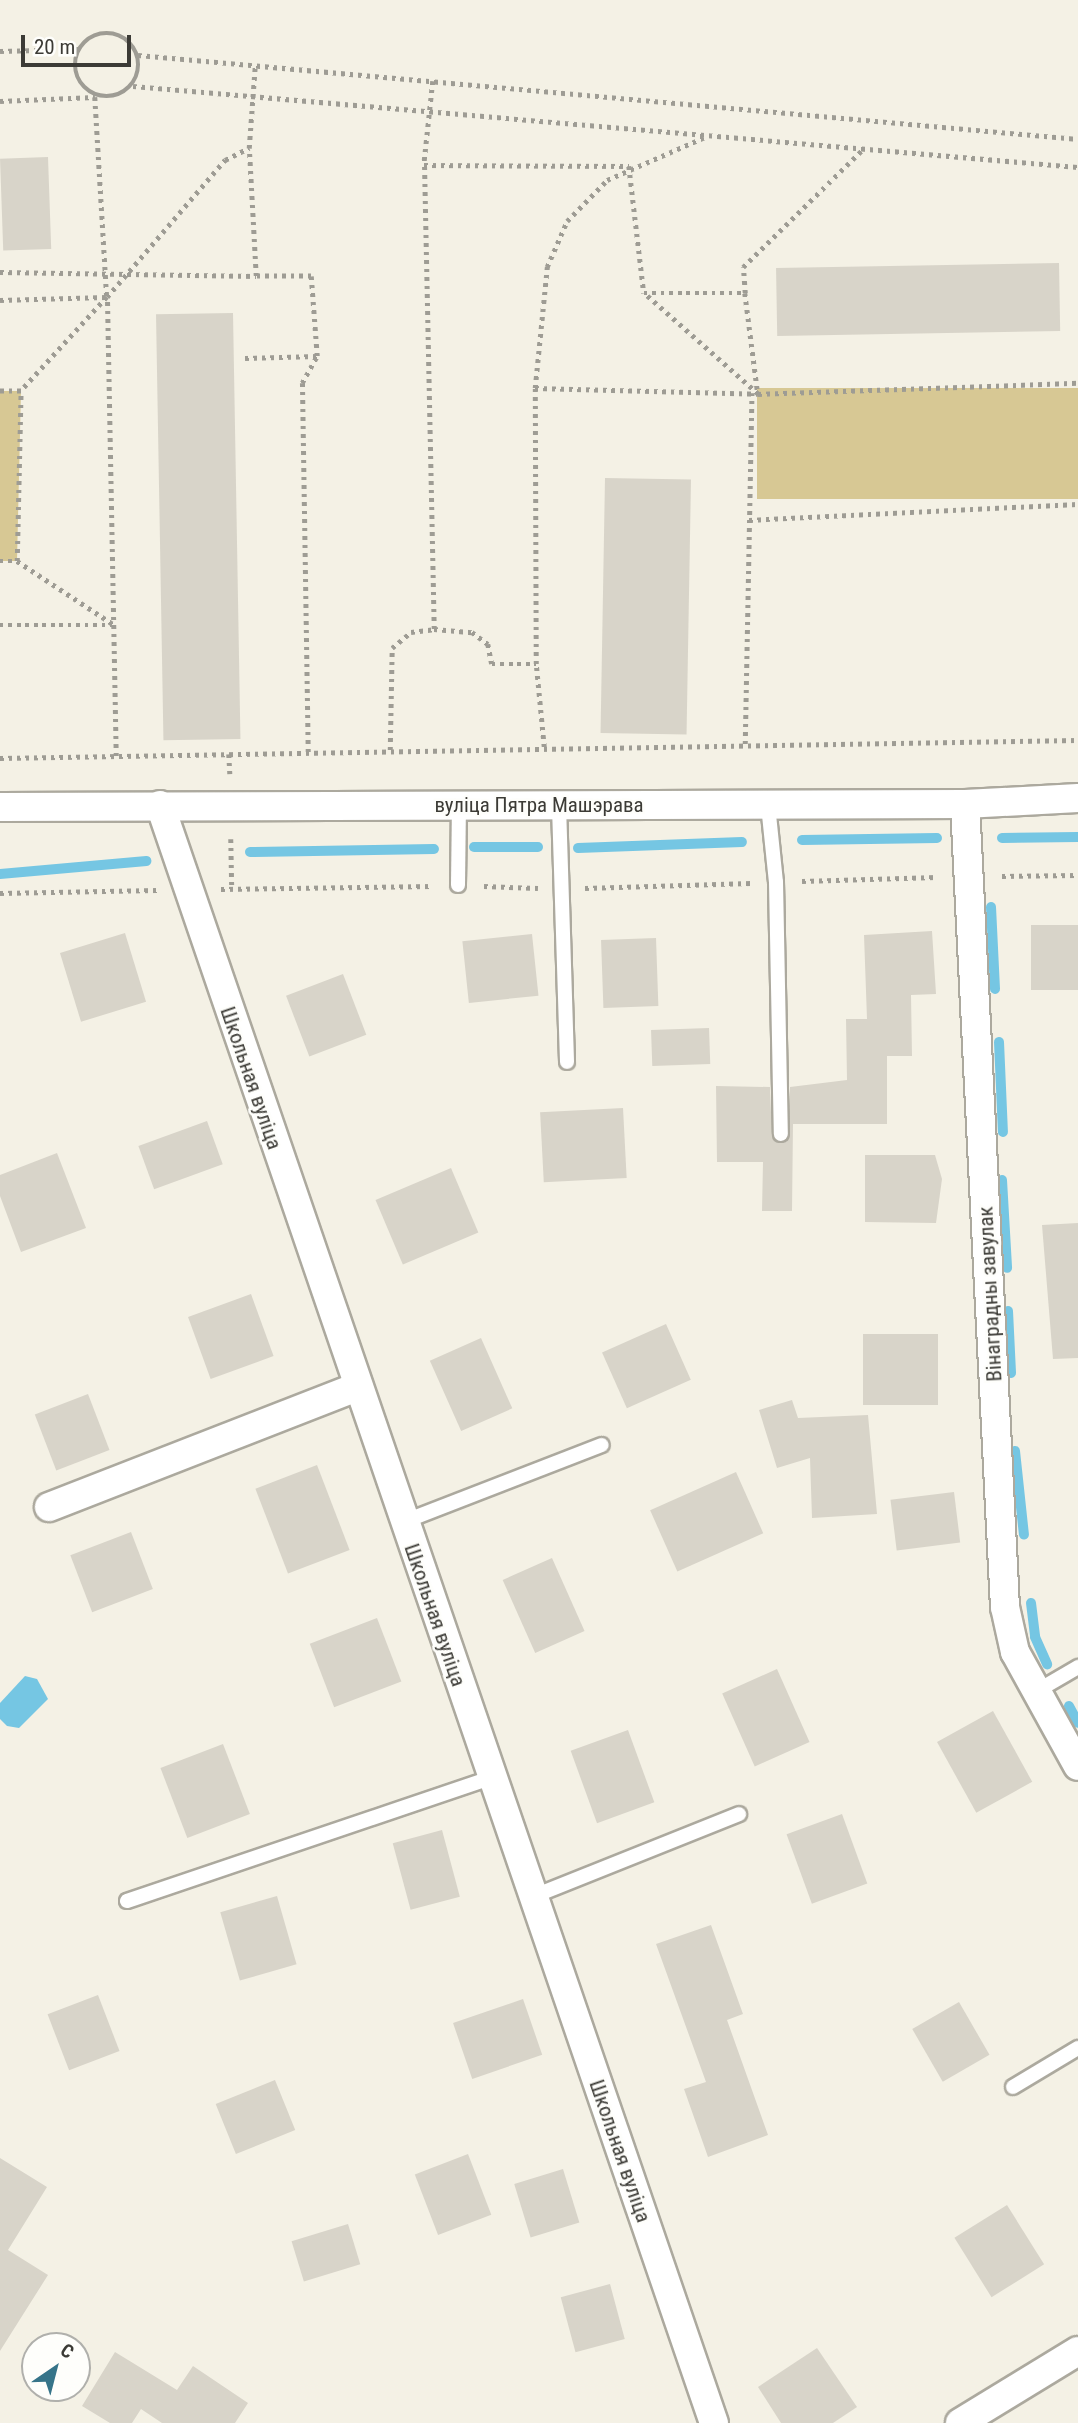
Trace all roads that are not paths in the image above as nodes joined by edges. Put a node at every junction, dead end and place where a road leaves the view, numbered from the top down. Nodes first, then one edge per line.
1 (1078, 799) edge
2 (965, 804) junction
3 (159, 805) junction
4 (459, 805) junction
5 (768, 805) junction
6 (559, 806) junction
7 (0, 807) edge
8 (458, 885) dead end
9 (567, 1062) dead end
10 (781, 1134) dead end
11 (357, 1387) junction
12 (602, 1445) dead end
13 (49, 1507) dead end
14 (403, 1522) junction
15 (1078, 1667) edge
16 (1037, 1691) junction
17 (1078, 1766) edge
18 (491, 1778) junction
19 (739, 1814) dead end
20 (532, 1897) junction
21 (127, 1901) dead end
22 (1078, 2048) edge
23 (1013, 2087) dead end
24 (1078, 2351) edge
25 (714, 2423) edge
26 (960, 2423) edge

1 - 2 street, вуліца Пятра Машэрава
2 - 5 street, вуліца Пятра Машэрава
2 - 16 street, Вінаградны завулак
3 - 4 street, вуліца Пятра Машэрава
3 - 7 street, вуліца Пятра Машэрава
3 - 11 street, Школьная вуліца
4 - 6 street, вуліца Пятра Машэрава
4 - 8 lane
5 - 6 street, вуліца Пятра Машэрава
5 - 10 lane
6 - 9 lane
11 - 13 street
11 - 14 street, Школьная вуліца
12 - 14 lane
14 - 18 street, Школьная вуліца
15 - 16 lane
16 - 17 street, Вінаградны завулак
18 - 20 street, Школьная вуліца
18 - 21 lane
19 - 20 lane
20 - 25 street, Школьная вуліца
22 - 23 lane
24 - 26 street

